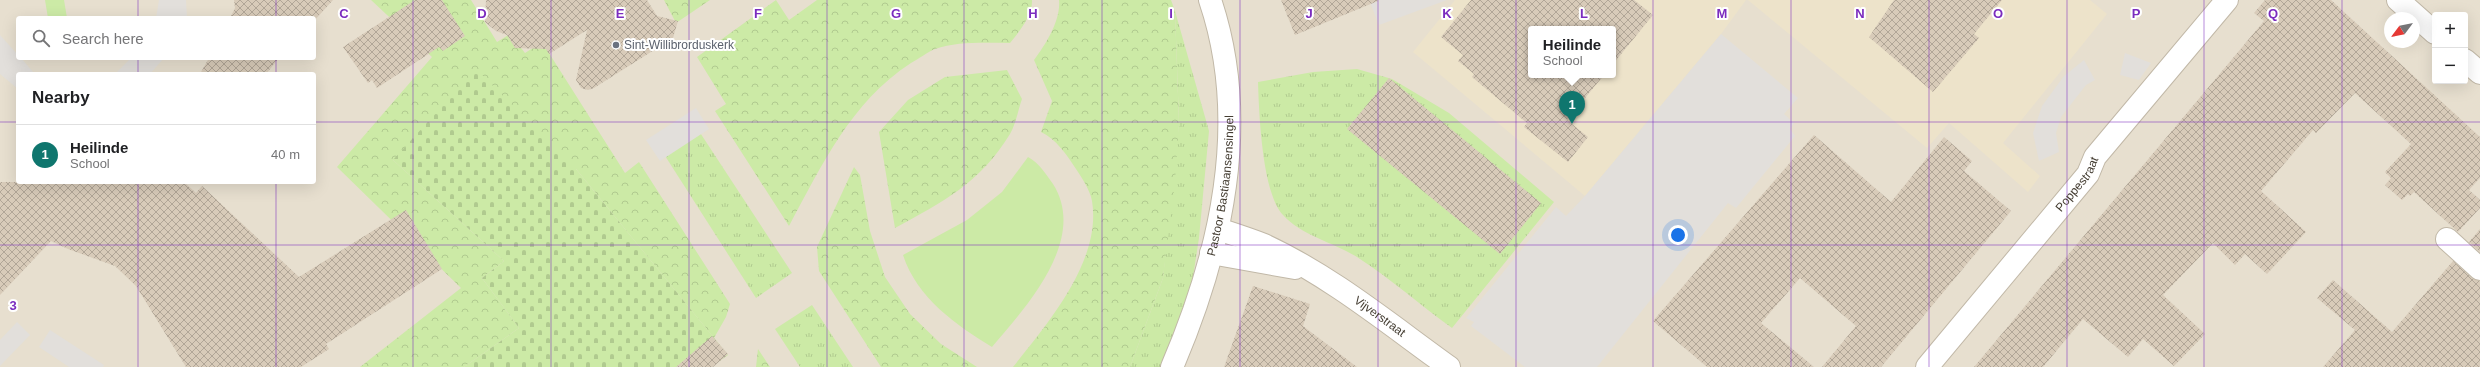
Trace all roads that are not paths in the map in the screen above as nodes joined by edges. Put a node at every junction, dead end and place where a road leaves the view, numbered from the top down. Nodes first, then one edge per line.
1 (1210, 0) edge
2 (2227, 0) edge
3 (2398, 0) edge
4 (2432, 30) edge
5 (2468, 63) edge
6 (2480, 73) edge
7 (1218, 229) junction
8 (2447, 239) dead end
9 (1211, 252) junction
10 (1309, 269) junction
11 (2480, 269) edge
12 (1172, 367) edge
13 (1448, 367) edge
14 (1926, 367) edge

1 - 7 street, Pastoor Bastiaansensingel
2 - 14 street, Poppestraat
3 - 4 street
5 - 6 street
7 - 9 street, Pastoor Bastiaansensingel
7 - 10 street, Vijverstraat
8 - 11 street
9 - 10 street, Vijverstraat
9 - 12 street, Pastoor Bastiaansensingel
10 - 13 street, Vijverstraat

